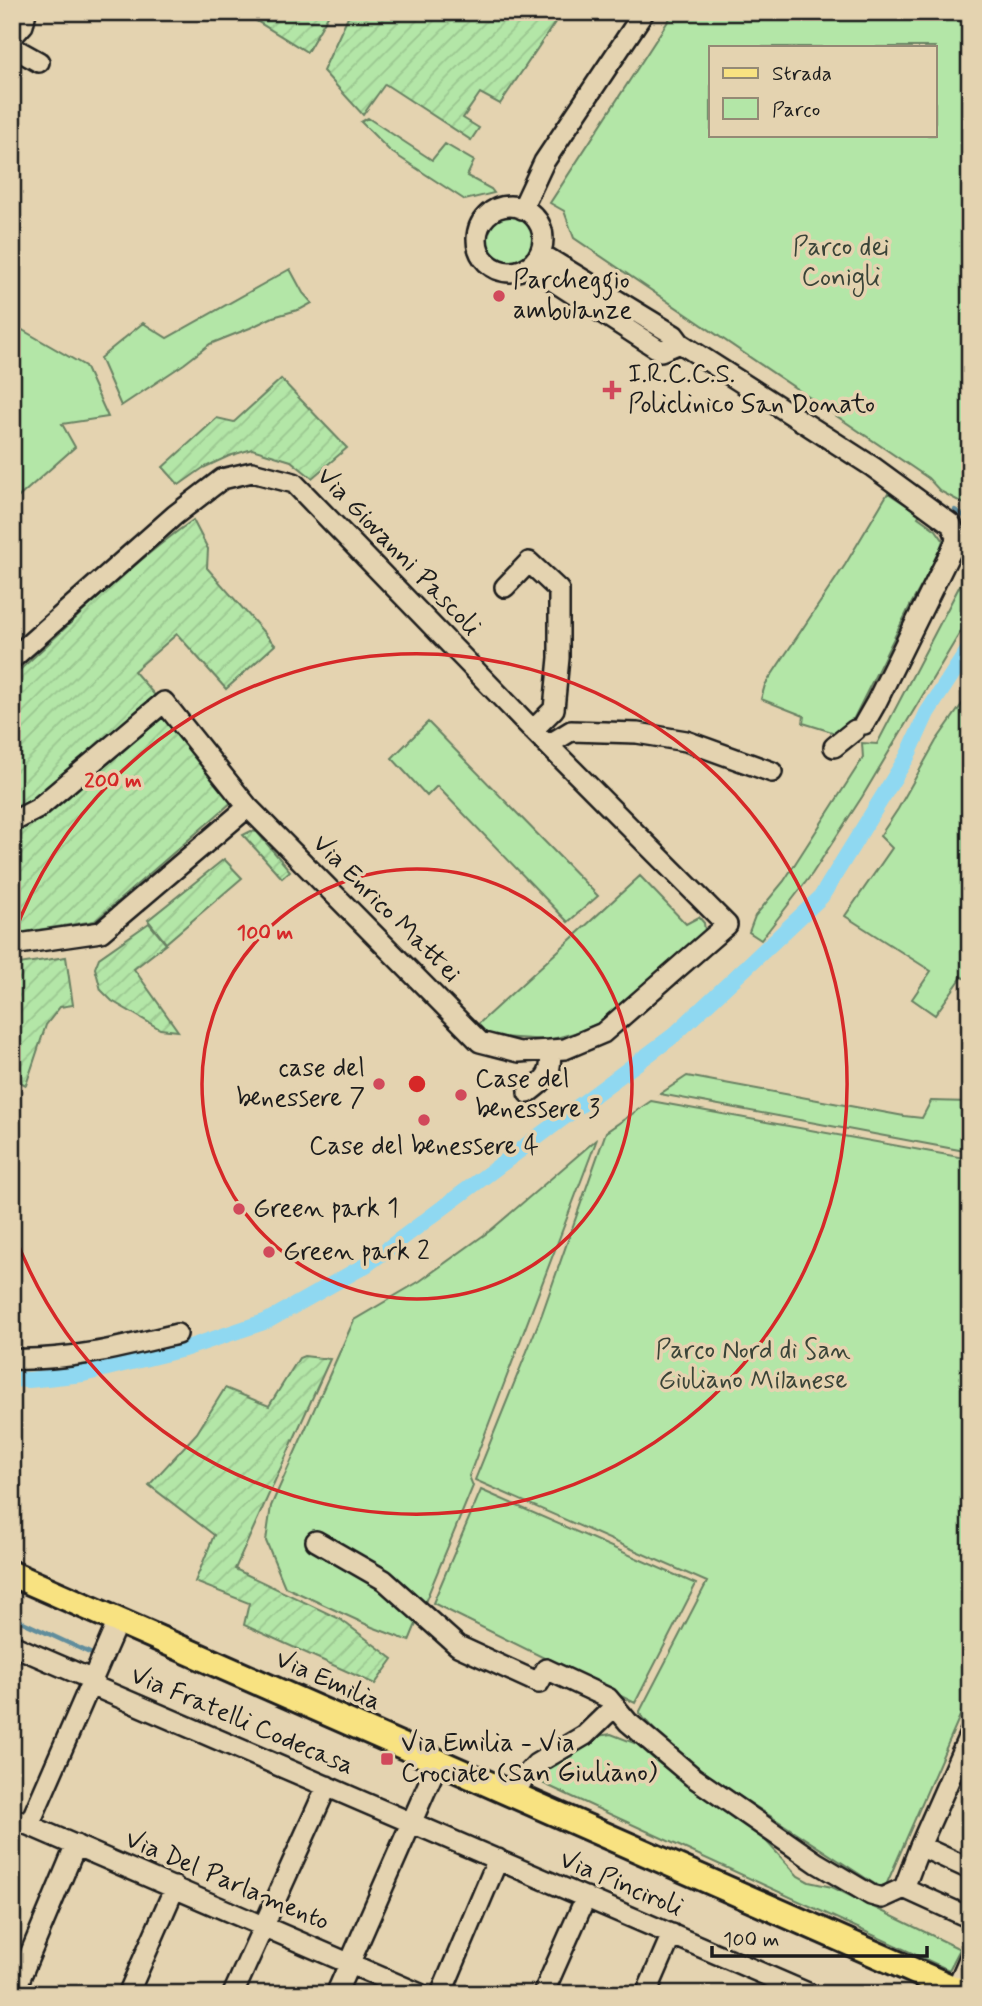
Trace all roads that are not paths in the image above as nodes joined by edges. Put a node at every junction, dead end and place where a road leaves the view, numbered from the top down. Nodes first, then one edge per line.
1 (17, 12) edge
2 (26, 12) edge
3 (644, 12) edge
4 (12, 34) edge
5 (39, 62) dead end
6 (522, 209) junction
7 (534, 260) junction
8 (680, 343) junction
9 (505, 587) dead end
10 (12, 659) edge
11 (533, 730) junction
12 (548, 745) junction
13 (834, 747) dead end
14 (772, 772) dead end
15 (248, 807) junction
16 (12, 822) edge
17 (727, 925) joint
18 (12, 945) edge
19 (550, 1050) junction
20 (528, 1093) dead end
21 (177, 1334) dead end
22 (12, 1359) edge
23 (316, 1541) dead end
24 (12, 1574) edge
25 (118, 1621) junction
26 (12, 1645) edge
27 (92, 1682) junction
28 (615, 1706) junction
29 (970, 1733) edge
30 (438, 1762) junction
31 (327, 1786) junction
32 (514, 1795) junction
33 (20, 1821) edge
34 (412, 1822) junction
35 (76, 1845) junction
36 (920, 1846) junction
37 (499, 1859) junction
38 (970, 1869) edge
39 (175, 1887) junction
40 (904, 1888) junction
41 (586, 1897) junction
42 (970, 1918) edge
43 (264, 1925) junction
44 (672, 1934) junction
45 (970, 1957) edge
46 (349, 1964) junction
47 (961, 1991) edge
48 (16, 1994) edge
49 (128, 1994) edge
50 (233, 1994) edge
51 (336, 1994) edge
52 (420, 1994) edge
53 (441, 1994) edge
54 (543, 1994) edge
55 (646, 1994) edge
56 (810, 1994) edge

1 - 4 street
2 - 4 street
3 - 6 street
4 - 5 street
6 - 7 street
6 - 7 street
7 - 8 street
7 - 8 street
8 - 13 street
9 - 11 street, Via Giovanni Pascoli
10 - 11 street, Via Giovanni Pascoli
11 - 12 street, Via Giovanni Pascoli
12 - 14 street
12 - 17 street, Via Giovanni Pascoli
15 - 16 street, Via Enrico Mattei
15 - 18 street
15 - 19 street, Via Enrico Mattei
17 - 19 street, Via Enrico Mattei
19 - 20 street
21 - 22 street
23 - 28 street
24 - 25 main road, Via Emilia
25 - 27 street
25 - 30 main road, Via Emilia
26 - 27 street, Via Fratelli Codecasa
27 - 31 street, Via Fratelli Codecasa
27 - 33 street
28 - 32 street
28 - 40 street
29 - 36 street
30 - 32 main road, Via Emilia
30 - 34 street
31 - 34 street, Via Fratelli Codecasa
31 - 43 street
32 - 47 main road, Via Emilia
33 - 35 street, Via Del Parlamento
34 - 37 street, Via Pinciroli
34 - 46 street
35 - 39 street, Via Del Parlamento
35 - 48 street
36 - 38 street
36 - 40 street
37 - 41 street, Via Pinciroli
37 - 53 street
39 - 43 street, Via Del Parlamento
39 - 49 street
40 - 42 street
41 - 44 street, Via Pinciroli
41 - 54 street
43 - 46 street, Via Del Parlamento
43 - 50 street
44 - 55 street
44 - 56 street, Via Pinciroli
45 - 47 street
46 - 51 street
46 - 52 street, Via Del Parlamento

